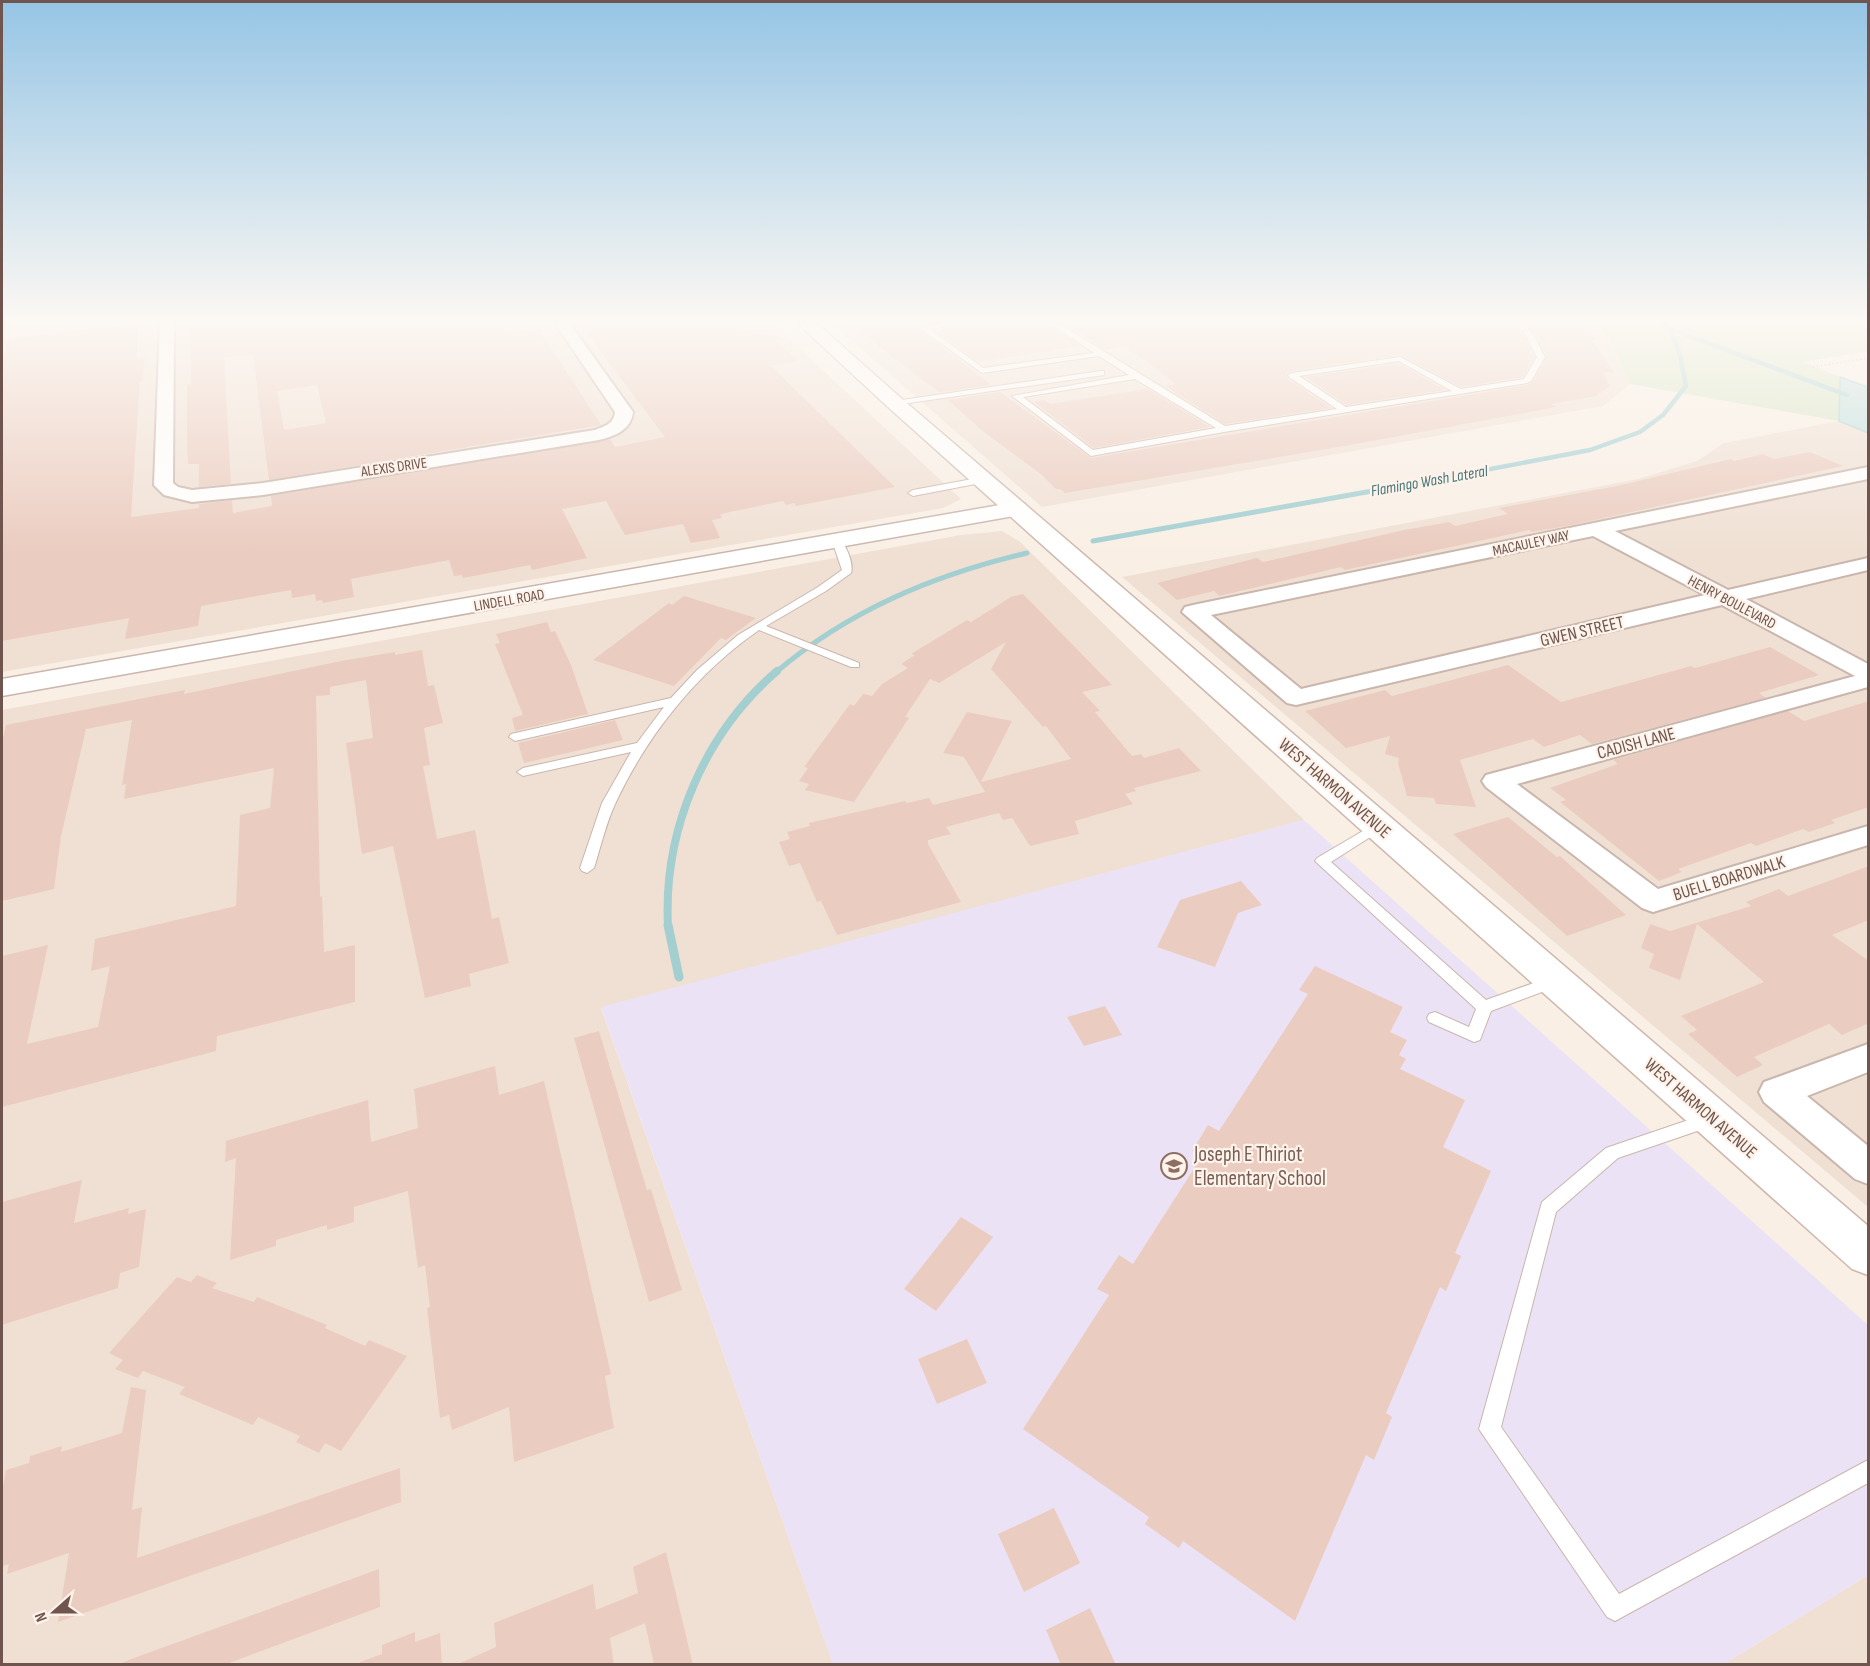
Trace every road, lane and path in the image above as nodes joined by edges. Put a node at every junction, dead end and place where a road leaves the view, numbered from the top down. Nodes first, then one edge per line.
1 (165, 398) edge
2 (614, 398) edge
3 (898, 398) edge
4 (903, 398) edge
5 (1018, 398) edge
6 (1172, 398) edge
7 (1326, 398) edge
8 (1420, 398) edge
9 (891, 399) junction
10 (1343, 409) junction
11 (1224, 429) junction
12 (1869, 473) edge
13 (983, 480) junction
14 (913, 493) dead end
15 (1017, 509) junction
16 (1596, 530) junction
17 (837, 541) junction
18 (1869, 564) edge
19 (1724, 597) junction
20 (758, 626) junction
21 (855, 664) dead end
22 (1869, 674) edge
23 (1869, 680) edge
24 (2, 688) edge
25 (1296, 698) joint
26 (673, 701) junction
27 (515, 737) dead end
28 (641, 746) junction
29 (523, 772) dead end
30 (1378, 826) junction
31 (1869, 835) edge
32 (1571, 839) joint
33 (587, 868) dead end
34 (1556, 981) junction
35 (1484, 1007) junction
36 (1435, 1018) dead end
37 (1869, 1058) edge
38 (1713, 1119) junction
39 (1869, 1168) edge
40 (1869, 1254) edge
41 (1869, 1471) edge

1 - 2 street, ALEXIS DRIVE
3 - 9 lane
4 - 9 lane
5 - 11 lane
6 - 11 lane
7 - 10 lane
8 - 10 lane
9 - 13 main road, WEST HARMON AVENUE
10 - 11 lane
12 - 16 street, MACAULEY WAY
13 - 14 lane
13 - 15 main road, WEST HARMON AVENUE
15 - 17 main road, LINDELL ROAD
15 - 30 main road, WEST HARMON AVENUE
16 - 19 street, HENRY BOULEVARD
16 - 25 street, MACAULEY WAY
17 - 20 lane
17 - 24 main road, LINDELL ROAD
18 - 19 street, GWEN STREET
19 - 22 street, HENRY BOULEVARD
19 - 25 street, GWEN STREET
20 - 21 lane
20 - 26 lane
23 - 32 street, CADISH LANE
26 - 27 lane
26 - 28 lane
28 - 29 lane
28 - 33 lane
30 - 34 main road, WEST HARMON AVENUE
30 - 35 lane
31 - 32 street, BUELL BOARDWALK
34 - 35 lane
34 - 38 main road, WEST HARMON AVENUE
35 - 36 lane
37 - 39 street
38 - 40 main road, WEST HARMON AVENUE
38 - 41 lane

